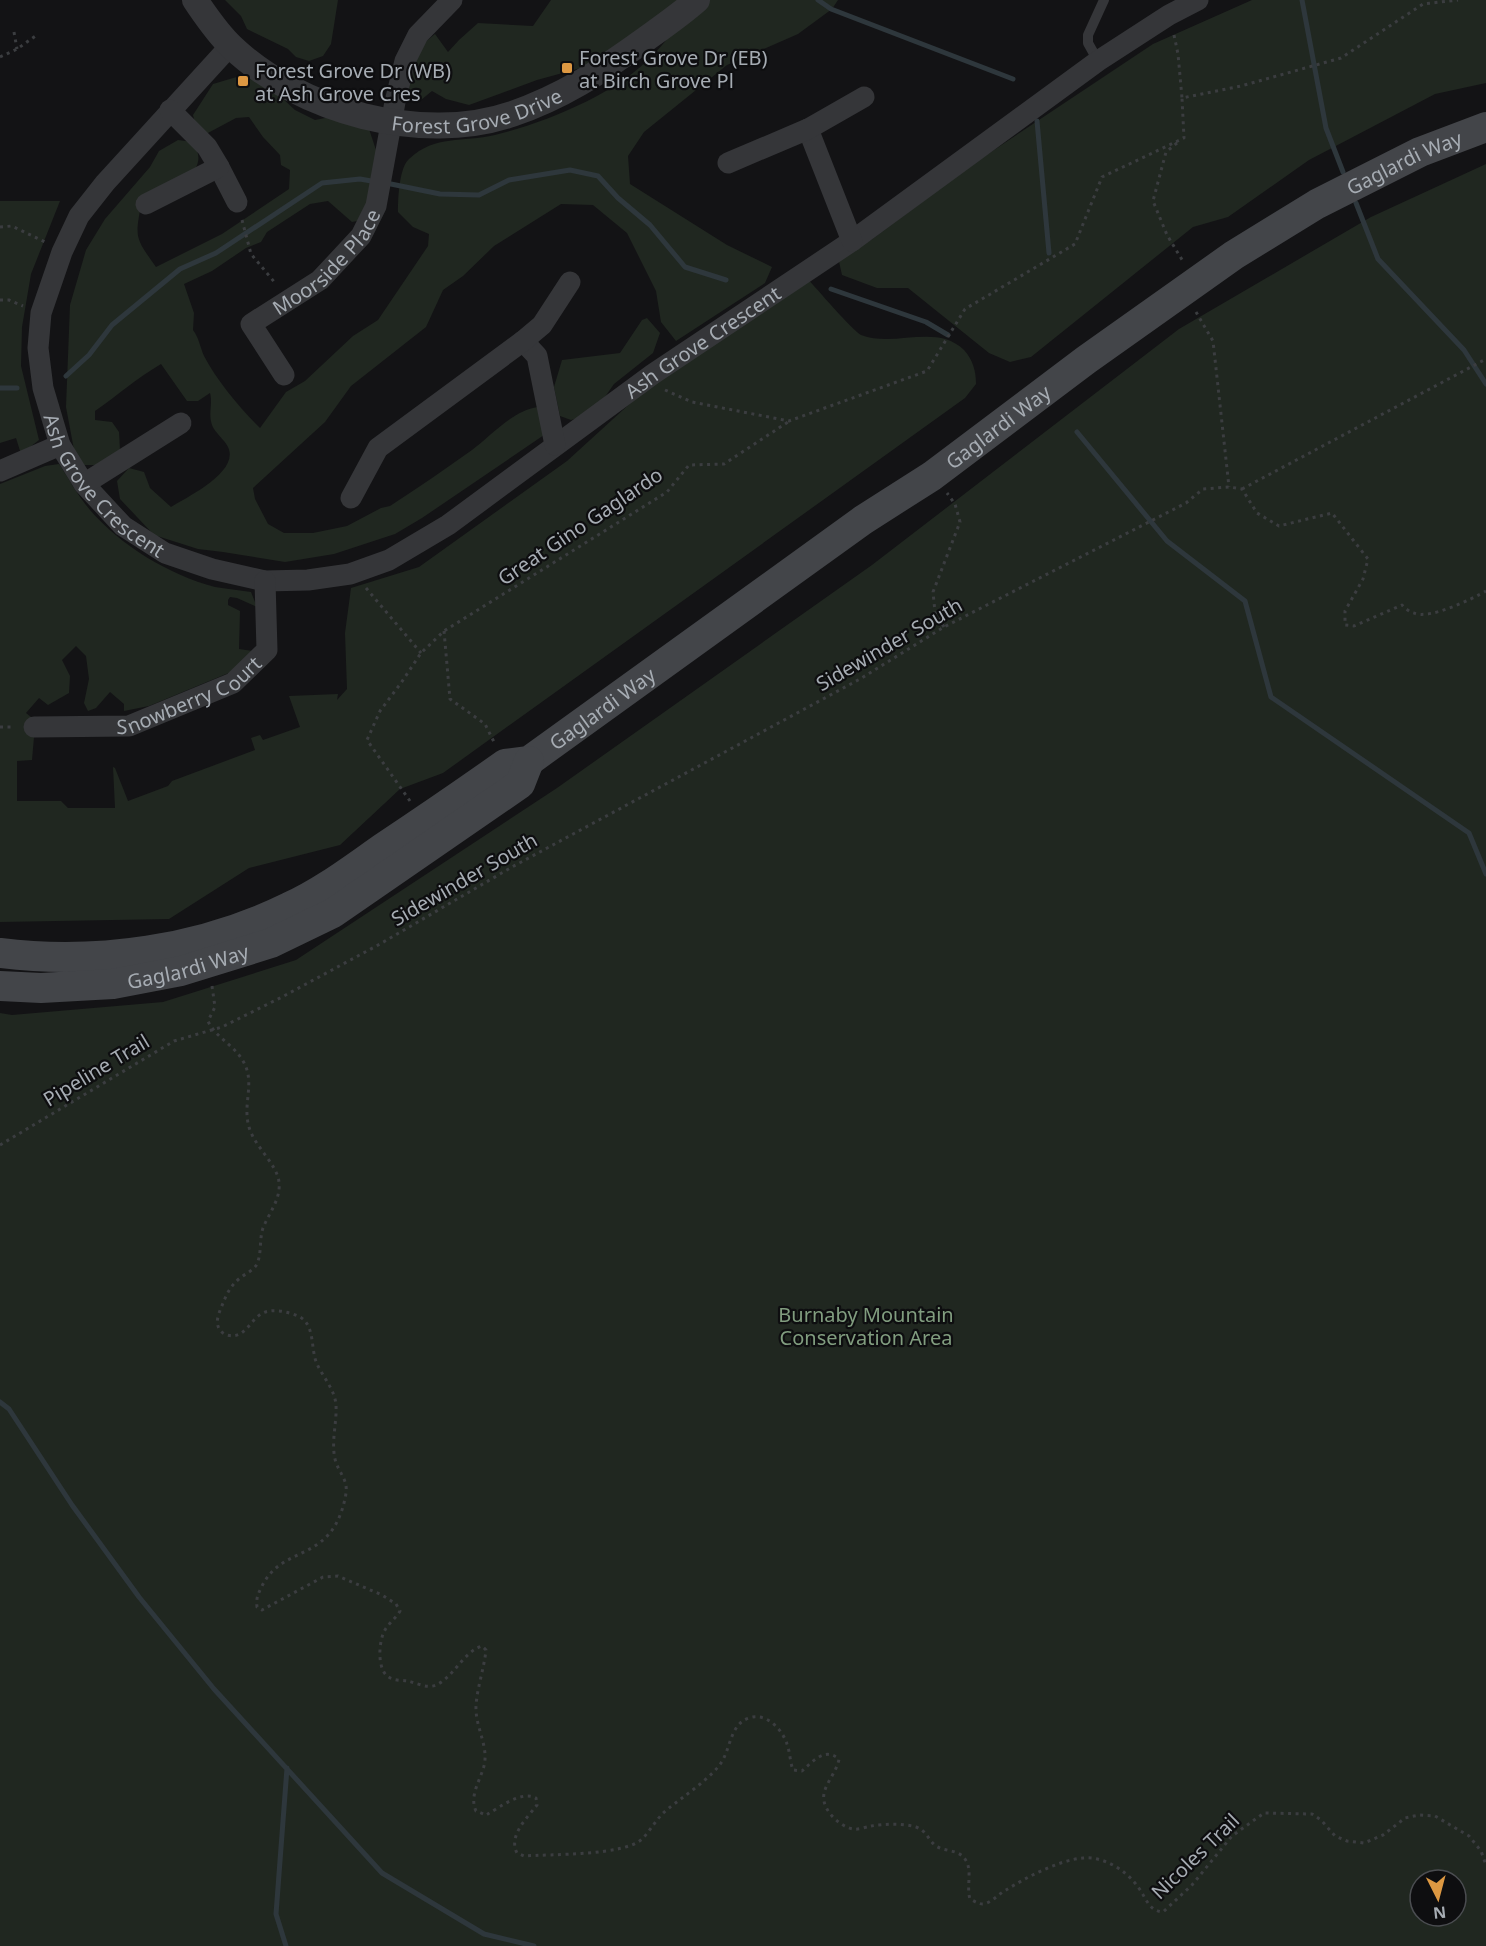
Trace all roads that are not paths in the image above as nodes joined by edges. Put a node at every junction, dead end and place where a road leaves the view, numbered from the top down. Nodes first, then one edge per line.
1 (195, 0) edge
2 (452, 0) edge
3 (697, 0) edge
4 (1104, 0) edge
5 (1198, 0) edge
6 (230, 46) junction
7 (1098, 61) junction
8 (864, 97) dead end
9 (170, 110) junction
10 (391, 123) junction
11 (1486, 127) edge
12 (808, 129) junction
13 (728, 163) dead end
14 (219, 166) junction
15 (237, 202) dead end
16 (146, 204) dead end
17 (852, 241) junction
18 (570, 282) dead end
19 (523, 341) junction
20 (284, 375) dead end
21 (181, 423) dead end
22 (60, 445) junction
23 (555, 445) junction
24 (0, 471) edge
25 (84, 484) junction
26 (351, 498) dead end
27 (265, 581) junction
28 (34, 727) dead end
29 (517, 763) junction
30 (0, 953) edge
31 (0, 986) edge

1 - 6 street, Forest Grove Drive
2 - 10 street, Moorside Place
3 - 10 street, Forest Grove Drive
4 - 7 lane
5 - 7 street, Ash Grove Crescent
6 - 9 street, Ash Grove Crescent
6 - 10 street, Forest Grove Drive
7 - 17 street, Ash Grove Crescent
8 - 12 street
9 - 14 street
9 - 22 street, Ash Grove Crescent
10 - 20 street, Moorside Place
11 - 29 main road, Gaglardi Way
12 - 13 street
12 - 17 street
14 - 15 street
14 - 16 street
17 - 23 street, Ash Grove Crescent
18 - 19 street
19 - 23 street
19 - 26 street
21 - 25 street
22 - 24 street
22 - 25 street, Ash Grove Crescent
23 - 27 street, Ash Grove Crescent
25 - 27 street, Ash Grove Crescent
27 - 28 street, Snowberry Court
29 - 30 main road, Gaglardi Way
29 - 31 main road, Gaglardi Way

